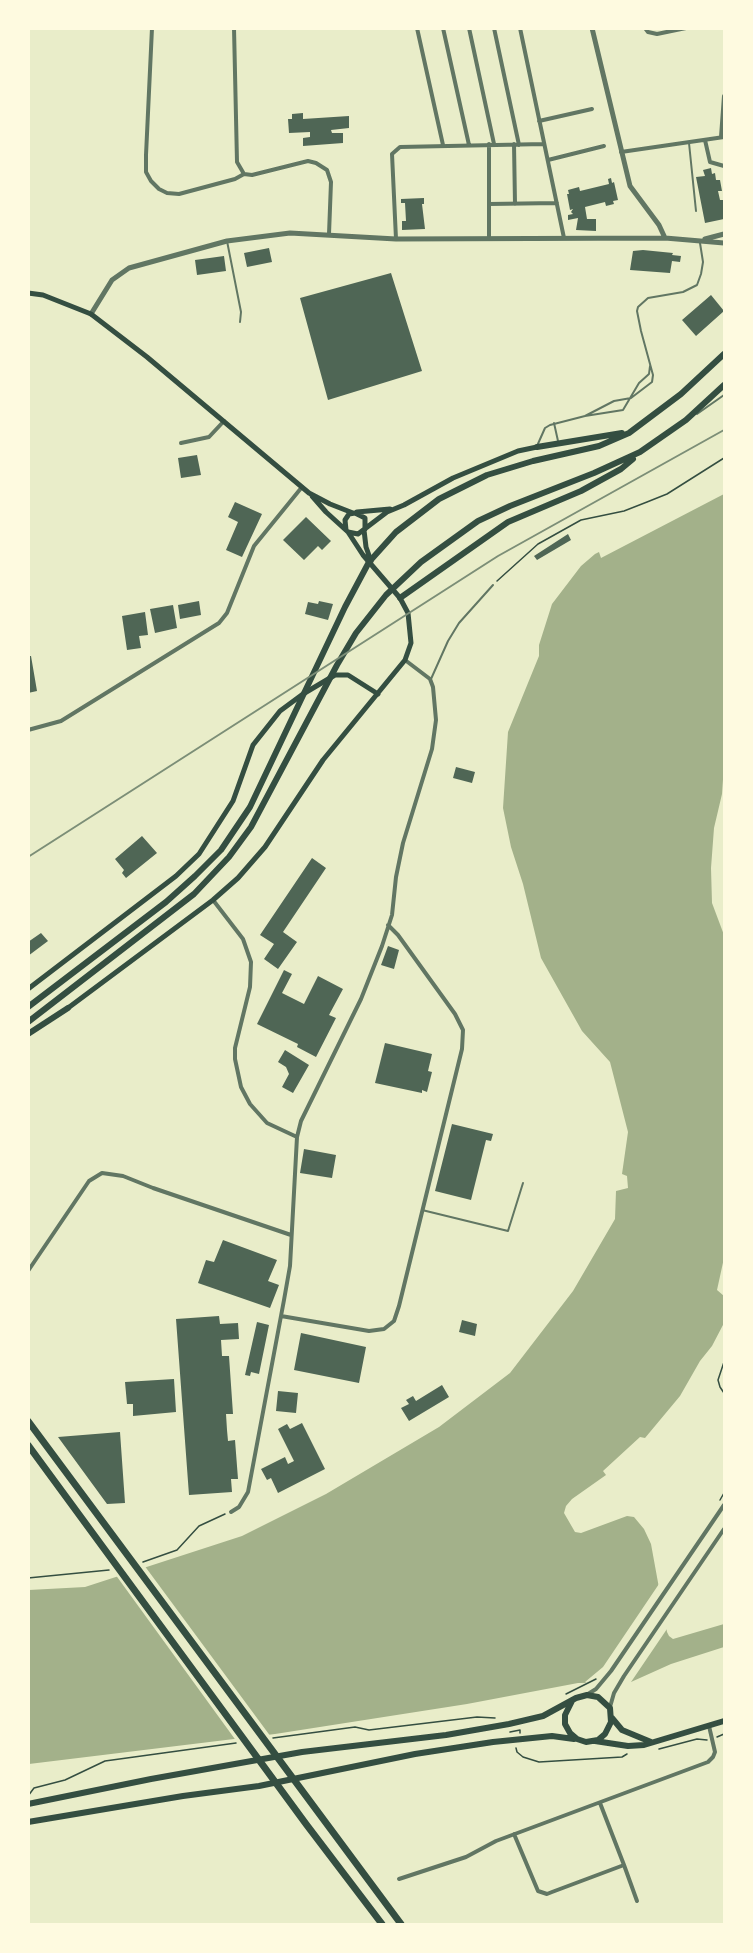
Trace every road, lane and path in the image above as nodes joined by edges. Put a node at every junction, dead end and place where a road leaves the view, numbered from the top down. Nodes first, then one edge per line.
1 (152, 28) edge
2 (234, 28) edge
3 (417, 28) edge
4 (443, 28) edge
5 (469, 28) edge
6 (494, 28) edge
7 (520, 28) edge
8 (592, 28) edge
9 (645, 28) edge
10 (686, 28) edge
11 (724, 96) edge
12 (592, 110) dead end
13 (539, 121) junction
14 (723, 137) edge
15 (705, 140) junction
16 (689, 142) junction
17 (491, 144) junction
18 (544, 144) junction
19 (443, 145) junction
20 (469, 145) junction
21 (517, 145) junction
22 (604, 146) dead end
23 (621, 152) junction
24 (548, 159) junction
25 (724, 166) edge
26 (244, 174) junction
27 (557, 203) junction
28 (489, 204) junction
29 (515, 204) junction
30 (696, 211) dead end
31 (329, 234) junction
32 (724, 234) edge
33 (489, 237) junction
34 (564, 238) junction
35 (664, 238) junction
36 (396, 239) junction
37 (700, 240) junction
38 (227, 241) junction
39 (724, 243) edge
40 (28, 293) edge
41 (91, 314) junction
42 (240, 322) dead end
43 (724, 354) edge
44 (648, 355) junction
45 (724, 385) edge
46 (724, 395) edge
47 (631, 398) junction
48 (585, 416) junction
49 (686, 420) junction
50 (224, 421) junction
51 (554, 423) junction
52 (629, 433) junction
53 (180, 443) dead end
54 (558, 444) junction
55 (537, 447) junction
56 (640, 452) junction
57 (724, 458) edge
58 (302, 487) junction
59 (309, 493) junction
60 (394, 508) junction
61 (354, 513) junction
62 (365, 530) junction
63 (347, 531) junction
64 (374, 566) junction
65 (493, 585) joint
66 (400, 598) junction
67 (405, 660) junction
68 (430, 680) junction
69 (378, 694) junction
70 (28, 730) edge
71 (213, 900) junction
72 (388, 925) junction
73 (28, 989) edge
74 (28, 1007) edge
75 (68, 1008) joint
76 (28, 1022) edge
77 (28, 1034) edge
78 (297, 1137) junction
79 (522, 1182) dead end
80 (423, 1210) junction
81 (291, 1235) junction
82 (28, 1271) edge
83 (280, 1316) junction
84 (724, 1362) edge
85 (724, 1393) edge
86 (28, 1421) edge
87 (28, 1445) edge
88 (724, 1505) edge
89 (231, 1512) dead end
90 (724, 1529) edge
91 (588, 1684) dead end
92 (587, 1695) junction
93 (561, 1698) dead end
94 (572, 1701) junction
95 (610, 1708) junction
96 (612, 1717) junction
97 (500, 1719) dead end
98 (462, 1720) dead end
99 (724, 1721) edge
100 (509, 1724) junction
101 (709, 1726) junction
102 (724, 1734) edge
103 (521, 1738) junction
104 (712, 1738) junction
105 (578, 1739) junction
106 (594, 1741) junction
107 (656, 1746) junction
108 (634, 1753) dead end
109 (58, 1782) dead end
110 (28, 1796) edge
111 (600, 1803) junction
112 (28, 1804) edge
113 (28, 1821) edge
114 (514, 1834) junction
115 (624, 1865) junction
116 (399, 1879) dead end
117 (637, 1900) dead end
118 (382, 1924) edge
119 (400, 1924) edge

1 - 26 street
2 - 26 street
3 - 19 street
4 - 20 street
5 - 17 street
6 - 21 street
7 - 13 street
8 - 23 street
9 - 10 street
11 - 14 street
12 - 13 street
13 - 18 street
14 - 15 street
15 - 16 street
15 - 25 street
16 - 23 street
16 - 30 lane
17 - 20 street
17 - 21 street
17 - 28 street
18 - 21 street
18 - 24 street
19 - 20 street
19 - 36 street
21 - 29 street
22 - 24 street
23 - 35 street
24 - 27 street
26 - 31 street
27 - 29 street
27 - 34 street
28 - 29 street
28 - 33 street
31 - 36 street
31 - 38 street
32 - 37 street
33 - 34 street
33 - 36 street
34 - 35 street
35 - 37 street
37 - 39 street
37 - 44 lane
38 - 41 street
38 - 42 lane
40 - 41 main road
41 - 50 main road
43 - 52 main road
44 - 47 lane
44 - 47 lane
45 - 49 main road
46 - 49 lane
47 - 48 lane
47 - 48 lane
48 - 51 lane
49 - 56 main road
50 - 53 street
50 - 58 main road
51 - 54 lane
51 - 55 lane
52 - 54 main road
52 - 74 main road
54 - 55 main road
55 - 60 main road
56 - 66 main road
56 - 76 main road
57 - 65 path
58 - 59 main road
58 - 70 street
59 - 61 main road
59 - 63 main road
60 - 61 main road
60 - 62 main road
61 - 62 main road
61 - 63 main road
62 - 63 main road
62 - 64 main road
63 - 64 main road
64 - 66 main road
65 - 68 lane
66 - 67 main road
67 - 68 street
67 - 69 main road
68 - 72 street
69 - 71 main road
69 - 73 main road
71 - 75 main road
71 - 78 street
72 - 78 street
72 - 80 street
75 - 77 main road
78 - 81 street
79 - 80 lane
80 - 83 street
81 - 82 street
81 - 83 street
83 - 89 street
84 - 85 path
86 - 119 highway
87 - 118 highway
88 - 92 street
90 - 95 street
91 - 93 path
92 - 94 main road
92 - 95 main road
94 - 100 main road
94 - 105 main road
95 - 96 main road
96 - 106 main road
96 - 107 main road
97 - 98 path
99 - 101 main road
100 - 103 path
100 - 112 main road
101 - 104 street
101 - 107 main road
102 - 104 path
103 - 105 main road
103 - 108 path
103 - 113 main road
104 - 107 path
104 - 111 street
105 - 106 main road
106 - 107 main road
109 - 110 path
111 - 114 street
111 - 115 street
114 - 115 street
114 - 116 street
115 - 117 street

